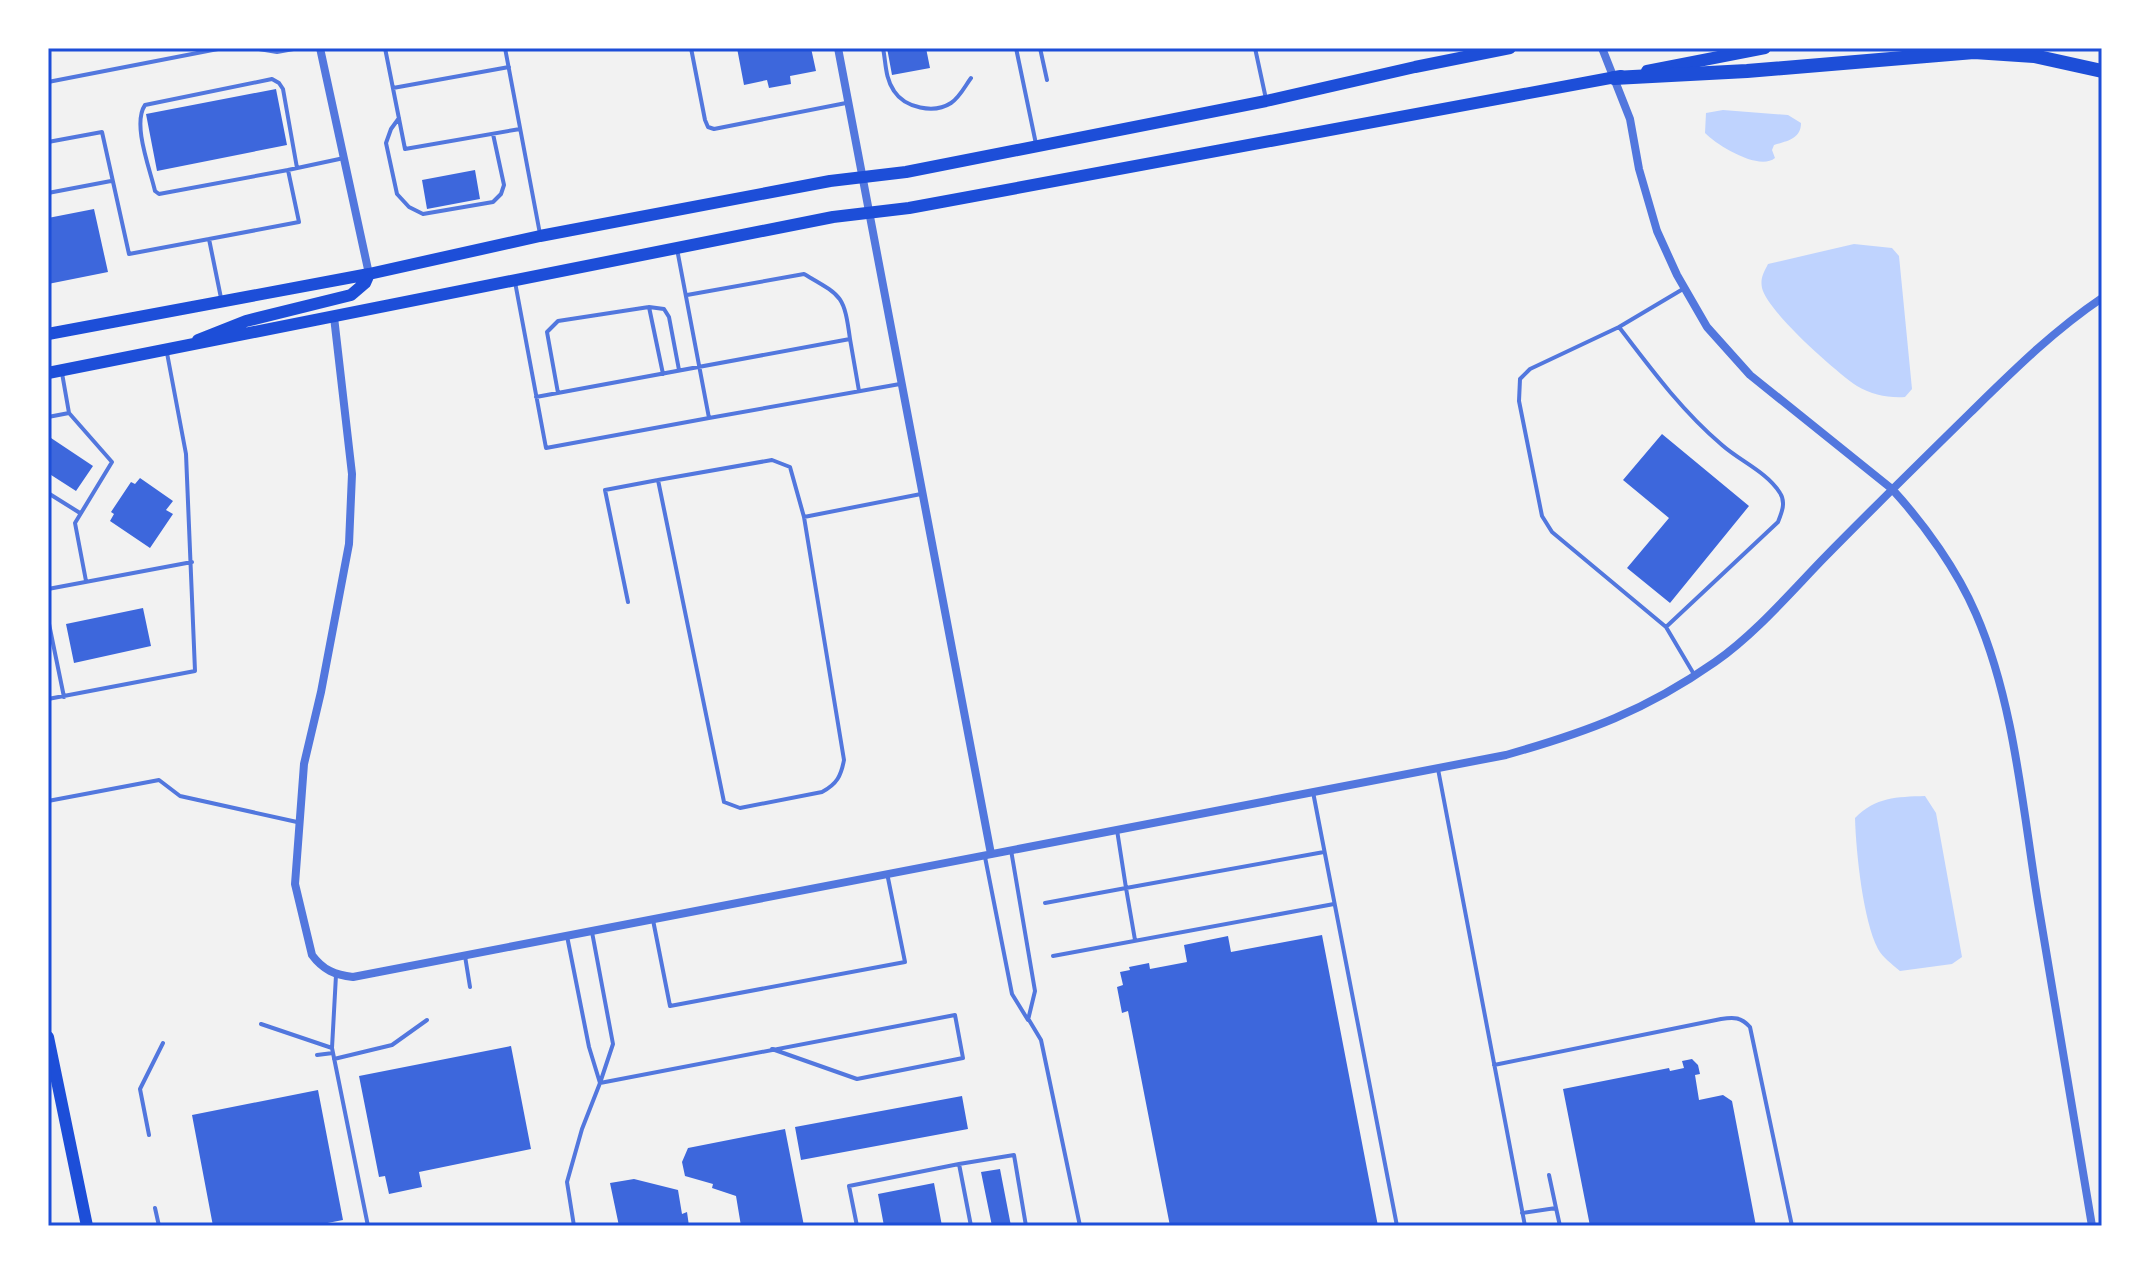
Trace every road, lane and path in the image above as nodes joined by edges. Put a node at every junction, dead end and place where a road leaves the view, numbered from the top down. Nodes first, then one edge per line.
1 (223, 48) edge
2 (252, 48) edge
3 (299, 48) edge
4 (320, 48) edge
5 (385, 48) edge
6 (505, 48) edge
7 (691, 48) edge
8 (838, 48) edge
9 (883, 48) edge
10 (1016, 48) edge
11 (1040, 48) edge
12 (1255, 48) edge
13 (1510, 48) edge
14 (1602, 48) edge
15 (1765, 48) edge
16 (509, 67) junction
17 (2102, 71) edge
18 (971, 78) dead end
19 (1614, 78) junction
20 (1047, 80) dead end
21 (48, 82) edge
22 (393, 88) junction
23 (1266, 101) junction
24 (848, 103) junction
25 (399, 118) junction
26 (520, 129) junction
27 (493, 134) junction
28 (48, 142) edge
29 (1036, 147) junction
30 (344, 158) junction
31 (297, 168) junction
32 (288, 170) junction
33 (862, 176) junction
34 (111, 181) junction
35 (48, 193) edge
36 (869, 214) junction
37 (540, 236) junction
38 (209, 239) junction
39 (677, 248) junction
40 (369, 274) junction
41 (514, 280) junction
42 (1685, 288) junction
43 (686, 295) junction
44 (2102, 298) edge
45 (222, 301) junction
46 (649, 307) junction
47 (334, 317) junction
48 (1619, 327) junction
49 (48, 334) edge
50 (850, 339) junction
51 (172, 350) junction
52 (700, 366) junction
53 (679, 370) junction
54 (62, 371) junction
55 (48, 373) edge
56 (663, 374) junction
57 (902, 384) junction
58 (859, 391) junction
59 (558, 393) junction
60 (536, 397) junction
61 (69, 413) junction
62 (48, 417) edge
63 (709, 418) junction
64 (658, 480) junction
65 (1892, 489) junction
66 (48, 493) edge
67 (923, 494) junction
68 (81, 514) junction
69 (804, 517) junction
70 (192, 562) junction
71 (86, 581) junction
72 (48, 589) edge
73 (628, 602) dead end
74 (48, 619) edge
75 (1666, 627) junction
76 (1695, 676) junction
77 (64, 697) junction
78 (48, 699) edge
79 (1438, 769) junction
80 (1313, 792) junction
81 (48, 801) edge
82 (300, 822) junction
83 (1117, 830) junction
84 (1011, 850) junction
85 (1324, 852) junction
86 (988, 854) junction
87 (887, 873) junction
88 (1126, 888) junction
89 (1045, 903) dead end
90 (1334, 904) junction
91 (653, 920) junction
92 (592, 931) junction
93 (567, 936) junction
94 (1135, 940) junction
95 (465, 956) junction
96 (1053, 956) dead end
97 (336, 975) junction
98 (470, 987) dead end
99 (427, 1020) dead end
100 (1028, 1020) junction
101 (261, 1024) dead end
102 (48, 1037) edge
103 (163, 1043) dead end
104 (772, 1049) junction
105 (333, 1050) junction
106 (317, 1055) dead end
107 (334, 1059) junction
108 (1494, 1065) junction
109 (600, 1083) junction
110 (149, 1135) dead end
111 (959, 1164) junction
112 (1549, 1175) dead end
113 (155, 1208) dead end
114 (1556, 1208) junction
115 (1522, 1213) junction
116 (87, 1226) edge
117 (159, 1226) edge
118 (368, 1226) edge
119 (574, 1226) edge
120 (857, 1226) edge
121 (971, 1226) edge
122 (1026, 1226) edge
123 (1080, 1226) edge
124 (1397, 1226) edge
125 (1525, 1226) edge
126 (1560, 1226) edge
127 (1792, 1226) edge
128 (2092, 1226) edge

1 - 21 lane
2 - 3 lane
4 - 30 street
5 - 22 lane
6 - 16 lane
7 - 24 lane
8 - 24 street
9 - 18 lane
10 - 29 lane
11 - 20 lane
12 - 23 lane
13 - 23 main road
14 - 19 street
15 - 19 main road
16 - 22 lane
16 - 26 lane
17 - 19 highway
19 - 36 main road
19 - 42 street
22 - 25 lane
23 - 29 main road
24 - 33 street
25 - 27 lane
25 - 27 lane
26 - 27 lane
26 - 37 lane
28 - 34 lane
29 - 33 main road
30 - 31 lane
30 - 40 street
31 - 32 lane
31 - 32 lane
32 - 38 lane
33 - 36 street
33 - 37 main road
34 - 35 lane
34 - 38 lane
36 - 39 main road
36 - 57 street
37 - 40 main road
38 - 45 lane
39 - 41 main road
39 - 43 lane
40 - 45 main road
40 - 51 main road
41 - 47 main road
41 - 60 lane
42 - 48 lane
42 - 65 street
43 - 50 lane
43 - 52 lane
44 - 65 street
45 - 49 main road
46 - 53 lane
46 - 56 lane
46 - 59 lane
47 - 51 main road
47 - 82 street
48 - 75 lane
48 - 75 lane
50 - 52 lane
50 - 58 lane
51 - 54 main road
51 - 70 lane
52 - 53 lane
52 - 63 lane
53 - 56 lane
54 - 55 main road
54 - 61 lane
56 - 59 lane
57 - 58 lane
57 - 67 street
58 - 63 lane
59 - 60 lane
60 - 63 lane
61 - 62 lane
61 - 68 lane
64 - 69 lane
64 - 69 lane
64 - 73 lane
65 - 76 street
65 - 128 street
66 - 68 lane
67 - 69 lane
67 - 86 street
68 - 71 lane
70 - 71 lane
70 - 77 lane
71 - 72 lane
74 - 77 lane
75 - 76 lane
76 - 79 street
77 - 78 lane
79 - 80 street
79 - 108 lane
80 - 83 street
80 - 85 lane
81 - 82 lane
82 - 97 street
83 - 84 street
83 - 88 lane
84 - 86 street
84 - 100 lane
85 - 88 lane
85 - 90 lane
86 - 87 street
86 - 100 lane
87 - 91 street
87 - 91 lane
88 - 89 lane
88 - 94 lane
90 - 94 lane
90 - 124 lane
91 - 92 street
92 - 93 street
92 - 109 lane
93 - 95 street
93 - 109 lane
94 - 96 lane
95 - 97 street
95 - 98 lane
97 - 105 lane
99 - 107 lane
100 - 123 lane
101 - 105 lane
102 - 116 main road
103 - 110 lane
104 - 104 lane
104 - 109 lane
105 - 106 lane
105 - 107 lane
107 - 118 lane
108 - 115 lane
108 - 127 lane
109 - 119 lane
111 - 120 lane
111 - 121 lane
111 - 122 lane
112 - 114 lane
113 - 117 lane
114 - 115 lane
114 - 126 lane
115 - 125 lane

